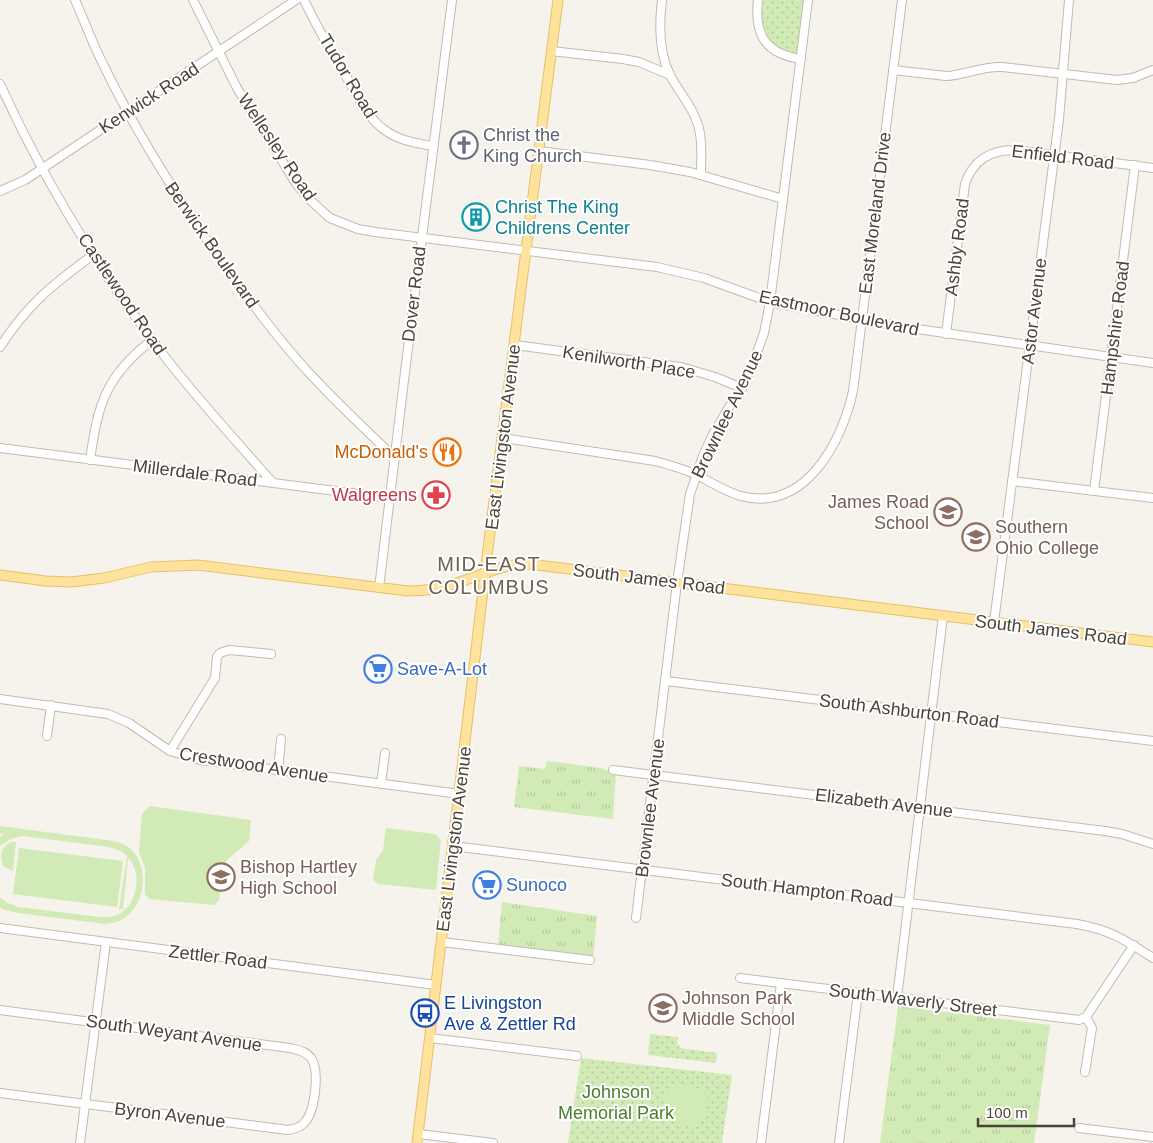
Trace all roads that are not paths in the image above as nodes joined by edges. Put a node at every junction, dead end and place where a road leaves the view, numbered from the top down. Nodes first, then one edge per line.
1 (76, 0) edge
2 (193, 0) edge
3 (296, 0) edge
4 (304, 0) edge
5 (452, 0) edge
6 (558, 0) edge
7 (662, 0) edge
8 (758, 0) edge
9 (808, 0) edge
10 (902, 0) edge
11 (1069, 0) edge
12 (551, 51) junction
13 (218, 53) junction
14 (801, 59) junction
15 (893, 70) junction
16 (1153, 70) edge
17 (1063, 74) junction
18 (670, 75) junction
19 (0, 84) edge
20 (128, 112) junction
21 (433, 146) junction
22 (539, 151) junction
23 (1054, 155) junction
24 (977, 162) joint
25 (1135, 165) junction
26 (43, 168) junction
27 (1153, 168) edge
28 (701, 175) junction
29 (0, 191) edge
30 (783, 199) junction
31 (421, 238) junction
32 (527, 251) junction
33 (93, 255) junction
34 (770, 302) junction
35 (862, 320) junction
36 (946, 334) junction
37 (152, 340) junction
38 (515, 345) junction
39 (1030, 346) junction
40 (0, 347) edge
41 (1111, 357) junction
42 (1153, 363) edge
43 (742, 388) junction
44 (503, 438) junction
45 (0, 448) edge
46 (395, 458) junction
47 (90, 460) junction
48 (696, 475) junction
49 (1012, 480) junction
50 (273, 483) junction
51 (1094, 491) junction
52 (390, 498) junction
53 (1153, 498) edge
54 (486, 573) junction
55 (0, 576) edge
56 (677, 582) junction
57 (380, 588) junction
58 (943, 616) junction
59 (994, 622) junction
60 (1153, 642) edge
61 (271, 654) dead end
62 (666, 681) junction
63 (0, 699) edge
64 (50, 706) junction
65 (932, 714) junction
66 (47, 736) dead end
67 (281, 739) dead end
68 (1153, 741) edge
69 (170, 751) junction
70 (385, 753) dead end
71 (613, 770) dead end
72 (278, 771) junction
73 (654, 775) junction
74 (381, 784) junction
75 (460, 794) junction
76 (920, 808) junction
77 (1153, 844) edge
78 (453, 846) junction
79 (643, 870) junction
80 (908, 903) junction
81 (636, 918) dead end
82 (0, 928) edge
83 (106, 942) junction
84 (442, 942) junction
85 (1134, 945) junction
86 (1153, 958) edge
87 (590, 960) dead end
88 (740, 978) dead end
89 (781, 983) junction
90 (436, 985) junction
91 (858, 993) junction
92 (897, 998) junction
93 (0, 1010) edge
94 (1086, 1017) junction
95 (96, 1022) junction
96 (430, 1038) junction
97 (577, 1056) dead end
98 (1085, 1072) dead end
99 (314, 1092) joint
100 (0, 1093) edge
101 (85, 1104) junction
102 (1079, 1128) dead end
103 (1153, 1137) edge
104 (418, 1138) edge
105 (80, 1143) edge
106 (493, 1143) edge
107 (761, 1143) edge
108 (839, 1143) edge

1 - 20 street, Berwick Boulevard
2 - 13 street, Wellesley Road
3 - 13 street, Kenwick Road
4 - 21 street, Tudor Road
5 - 21 street, Dover Road
6 - 12 main road, East Livingston Avenue
7 - 18 street
8 - 14 street
9 - 14 street, Brownlee Avenue
10 - 15 street, East Moreland Drive
11 - 17 street, Astor Avenue
12 - 18 street
12 - 22 main road, East Livingston Avenue
13 - 20 street, Kenwick Road
13 - 31 street, Wellesley Road
14 - 30 street, Brownlee Avenue
15 - 17 street
15 - 35 street, East Moreland Drive
16 - 17 street
17 - 23 street, Astor Avenue
18 - 28 street
19 - 26 street, Castlewood Road
20 - 26 street, Kenwick Road
20 - 46 street, Berwick Boulevard
21 - 31 street, Dover Road
22 - 28 street
22 - 32 main road, East Livingston Avenue
23 - 24 street, Enfield Road
23 - 25 street, Enfield Road
23 - 39 street, Astor Avenue
24 - 36 street, Ashby Road
25 - 27 street, Enfield Road
25 - 41 street, Hampshire Road
26 - 29 street, Kenwick Road
26 - 33 street, Castlewood Road
28 - 30 street
30 - 34 street, Brownlee Avenue
31 - 32 street, Wellesley Road
31 - 46 street, Dover Road
32 - 34 street, Eastmoor Boulevard
32 - 38 main road, East Livingston Avenue
33 - 37 street, Castlewood Road
33 - 40 street
34 - 35 street, Eastmoor Boulevard
34 - 43 street, Brownlee Avenue
35 - 36 street, Eastmoor Boulevard
35 - 48 street, East Moreland Drive
36 - 39 street, Eastmoor Boulevard
37 - 47 street
37 - 50 street, Castlewood Road
38 - 43 street, Kenilworth Place
38 - 44 main road, East Livingston Avenue
39 - 41 street, Eastmoor Boulevard
39 - 49 street, Astor Avenue
41 - 42 street, Eastmoor Boulevard
41 - 51 street, Hampshire Road
43 - 48 street, Brownlee Avenue
44 - 48 street, East Moreland Drive
44 - 54 main road, East Livingston Avenue
45 - 47 street, Millerdale Road
46 - 52 street, Dover Road
47 - 50 street, Millerdale Road
48 - 56 street, Brownlee Avenue
49 - 51 street
49 - 59 street, Astor Avenue
50 - 52 street, Millerdale Road
51 - 53 street
52 - 57 street, Dover Road
54 - 56 main road, South James Road
54 - 57 main road, South James Road
54 - 75 main road, East Livingston Avenue
55 - 57 main road, South James Road
56 - 58 main road, South James Road
56 - 62 street, Brownlee Avenue
58 - 59 main road, South James Road
58 - 65 street
59 - 60 main road, South James Road
61 - 69 street
62 - 65 street, South Ashburton Road
62 - 73 street, Brownlee Avenue
63 - 64 street, Crestwood Avenue
64 - 66 street
64 - 69 street, Crestwood Avenue
65 - 68 street, South Ashburton Road
65 - 76 street
67 - 72 street
69 - 72 street, Crestwood Avenue
70 - 74 street
71 - 73 street, Elizabeth Avenue
72 - 74 street, Crestwood Avenue
73 - 76 street, Elizabeth Avenue
73 - 79 street, Brownlee Avenue
74 - 75 street, Crestwood Avenue
75 - 78 main road, East Livingston Avenue
76 - 77 street, Elizabeth Avenue
76 - 80 street
78 - 79 street, South Hampton Road
78 - 84 main road, East Livingston Avenue
79 - 80 street, South Hampton Road
79 - 81 street, Brownlee Avenue
80 - 85 street, South Hampton Road
80 - 92 street
82 - 83 street, Zettler Road
83 - 90 street, Zettler Road
83 - 95 street
84 - 87 street
84 - 90 main road, East Livingston Avenue
85 - 86 street, South Hampton Road
85 - 94 street
88 - 89 street, South Waverly Street
89 - 91 street, South Waverly Street
89 - 107 street
90 - 96 main road, East Livingston Avenue
91 - 92 street, South Waverly Street
91 - 108 street
92 - 94 street, South Waverly Street
93 - 95 street, South Weyant Avenue
94 - 98 street
95 - 99 street, South Weyant Avenue
95 - 101 street
96 - 97 street
96 - 104 main road, East Livingston Avenue
99 - 101 street, Byron Avenue
100 - 101 street, Byron Avenue
101 - 105 street
102 - 103 street
104 - 106 street

